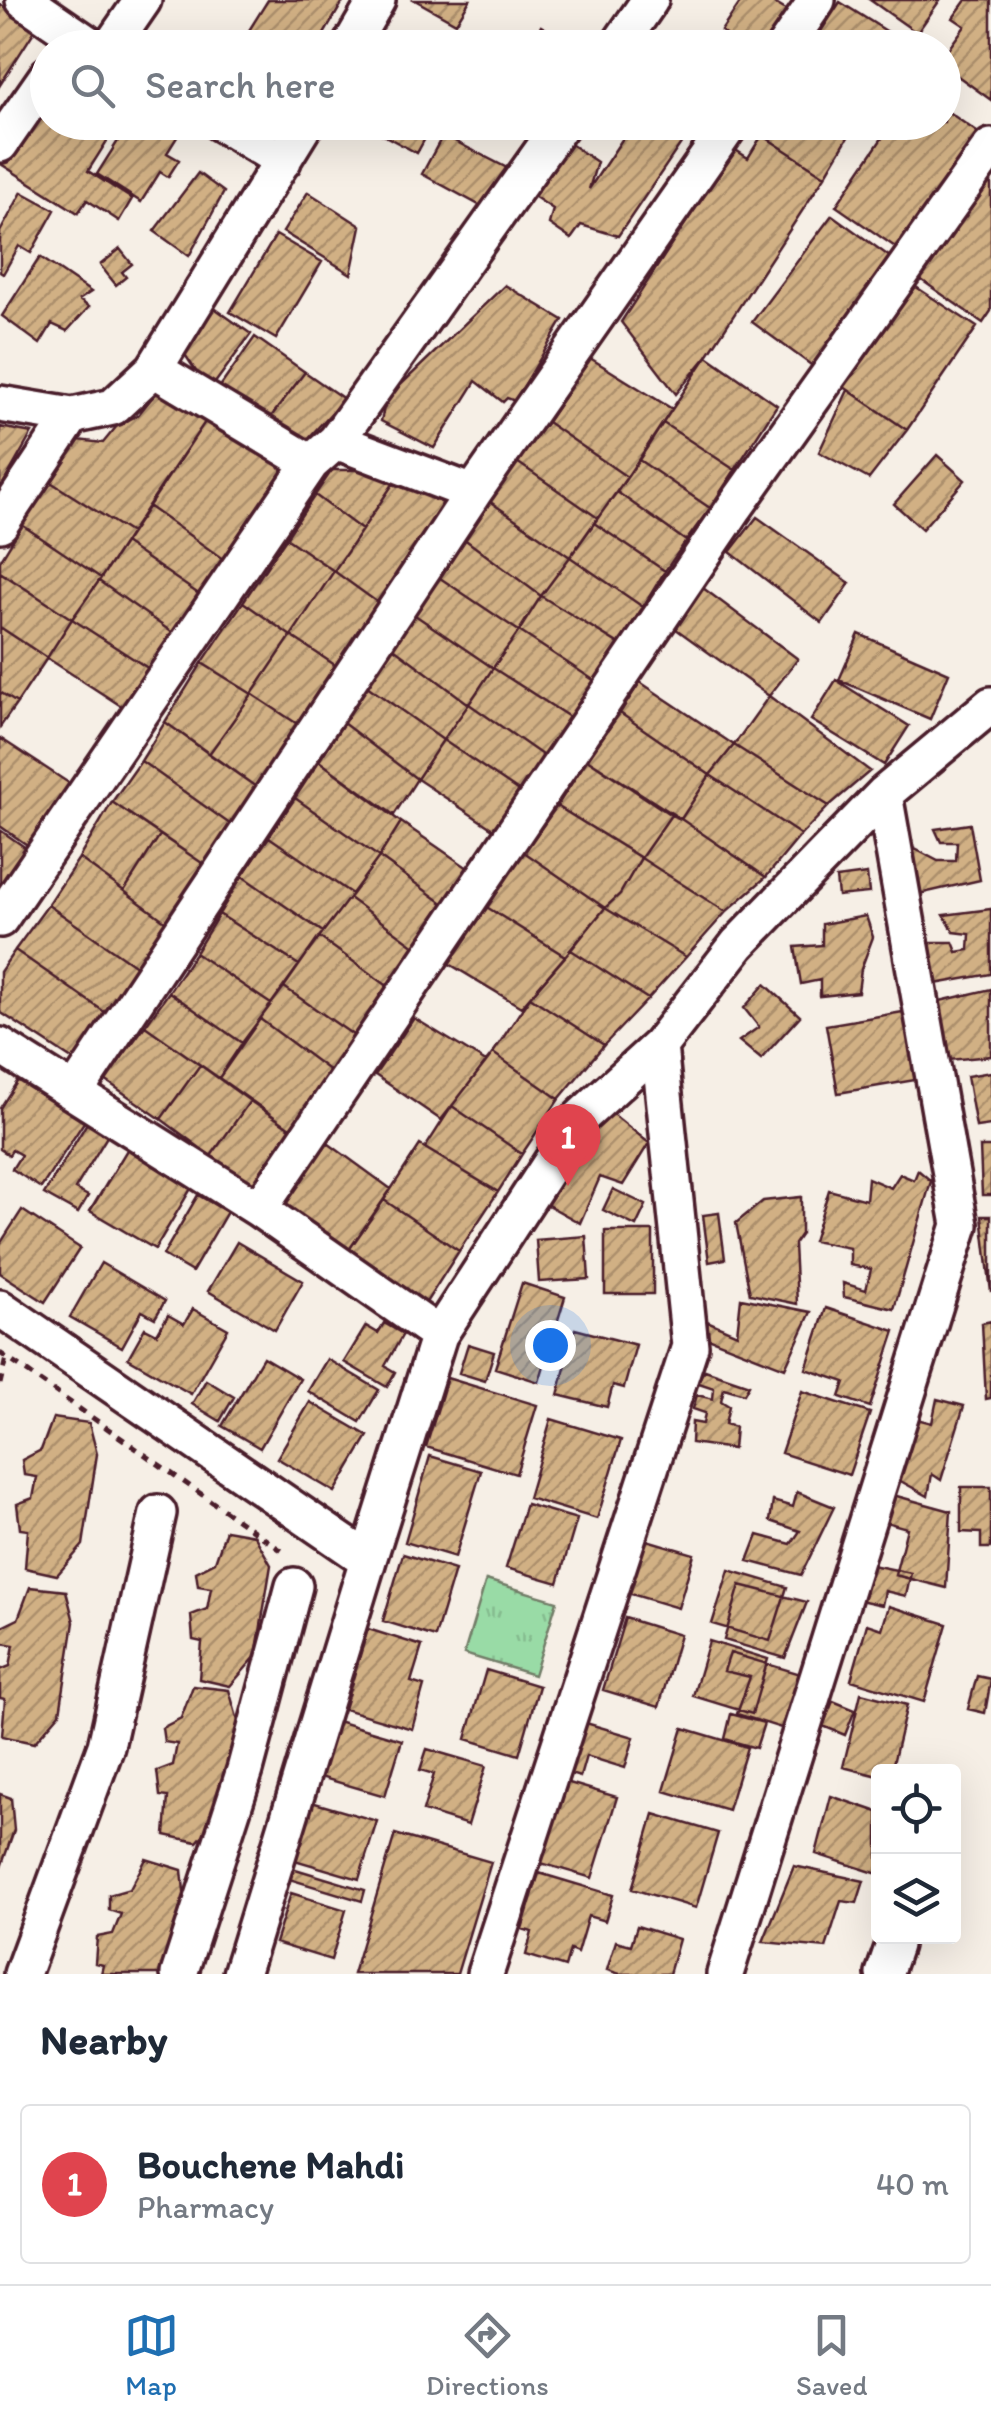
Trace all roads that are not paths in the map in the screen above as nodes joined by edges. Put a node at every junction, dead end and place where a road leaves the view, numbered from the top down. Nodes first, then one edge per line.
1 (24, 0) edge
2 (142, 0) edge
3 (376, 0) edge
4 (650, 0) edge
5 (817, 0) edge
6 (61, 30) edge
7 (122, 30) edge
8 (359, 30) edge
9 (629, 30) edge
10 (796, 30) edge
11 (30, 101) edge
12 (248, 140) edge
13 (296, 140) edge
14 (550, 140) edge
15 (719, 140) edge
16 (0, 144) edge
17 (991, 147) edge
18 (284, 162) junction
19 (154, 368) junction
20 (0, 404) edge
21 (72, 416) junction
22 (324, 452) junction
23 (473, 493) junction
24 (0, 524) edge
25 (991, 704) edge
26 (884, 794) junction
27 (0, 919) edge
28 (0, 1046) edge
29 (658, 1046) junction
30 (75, 1092) junction
31 (259, 1210) junction
32 (0, 1308) edge
33 (439, 1334) junction
34 (158, 1513) dead end
35 (368, 1560) junction
36 (294, 1586) road end
37 (22, 1974) edge
38 (179, 1974) edge
39 (241, 1974) edge
40 (484, 1974) edge
41 (724, 1974) edge

1 - 6 street
2 - 7 street
3 - 8 street
4 - 9 street
5 - 10 street
11 - 16 street
12 - 18 street
13 - 18 street
14 - 22 street
15 - 23 street
17 - 31 street
18 - 19 street
19 - 21 street
19 - 22 street
20 - 21 street
21 - 24 street
22 - 23 street
22 - 27 street
23 - 30 street
25 - 26 street
26 - 29 street
26 - 41 street
28 - 30 street
29 - 33 street
29 - 40 street
30 - 31 street
31 - 33 street
32 - 35 street
33 - 35 street
34 - 37 street
35 - 39 street
36 - 38 street

